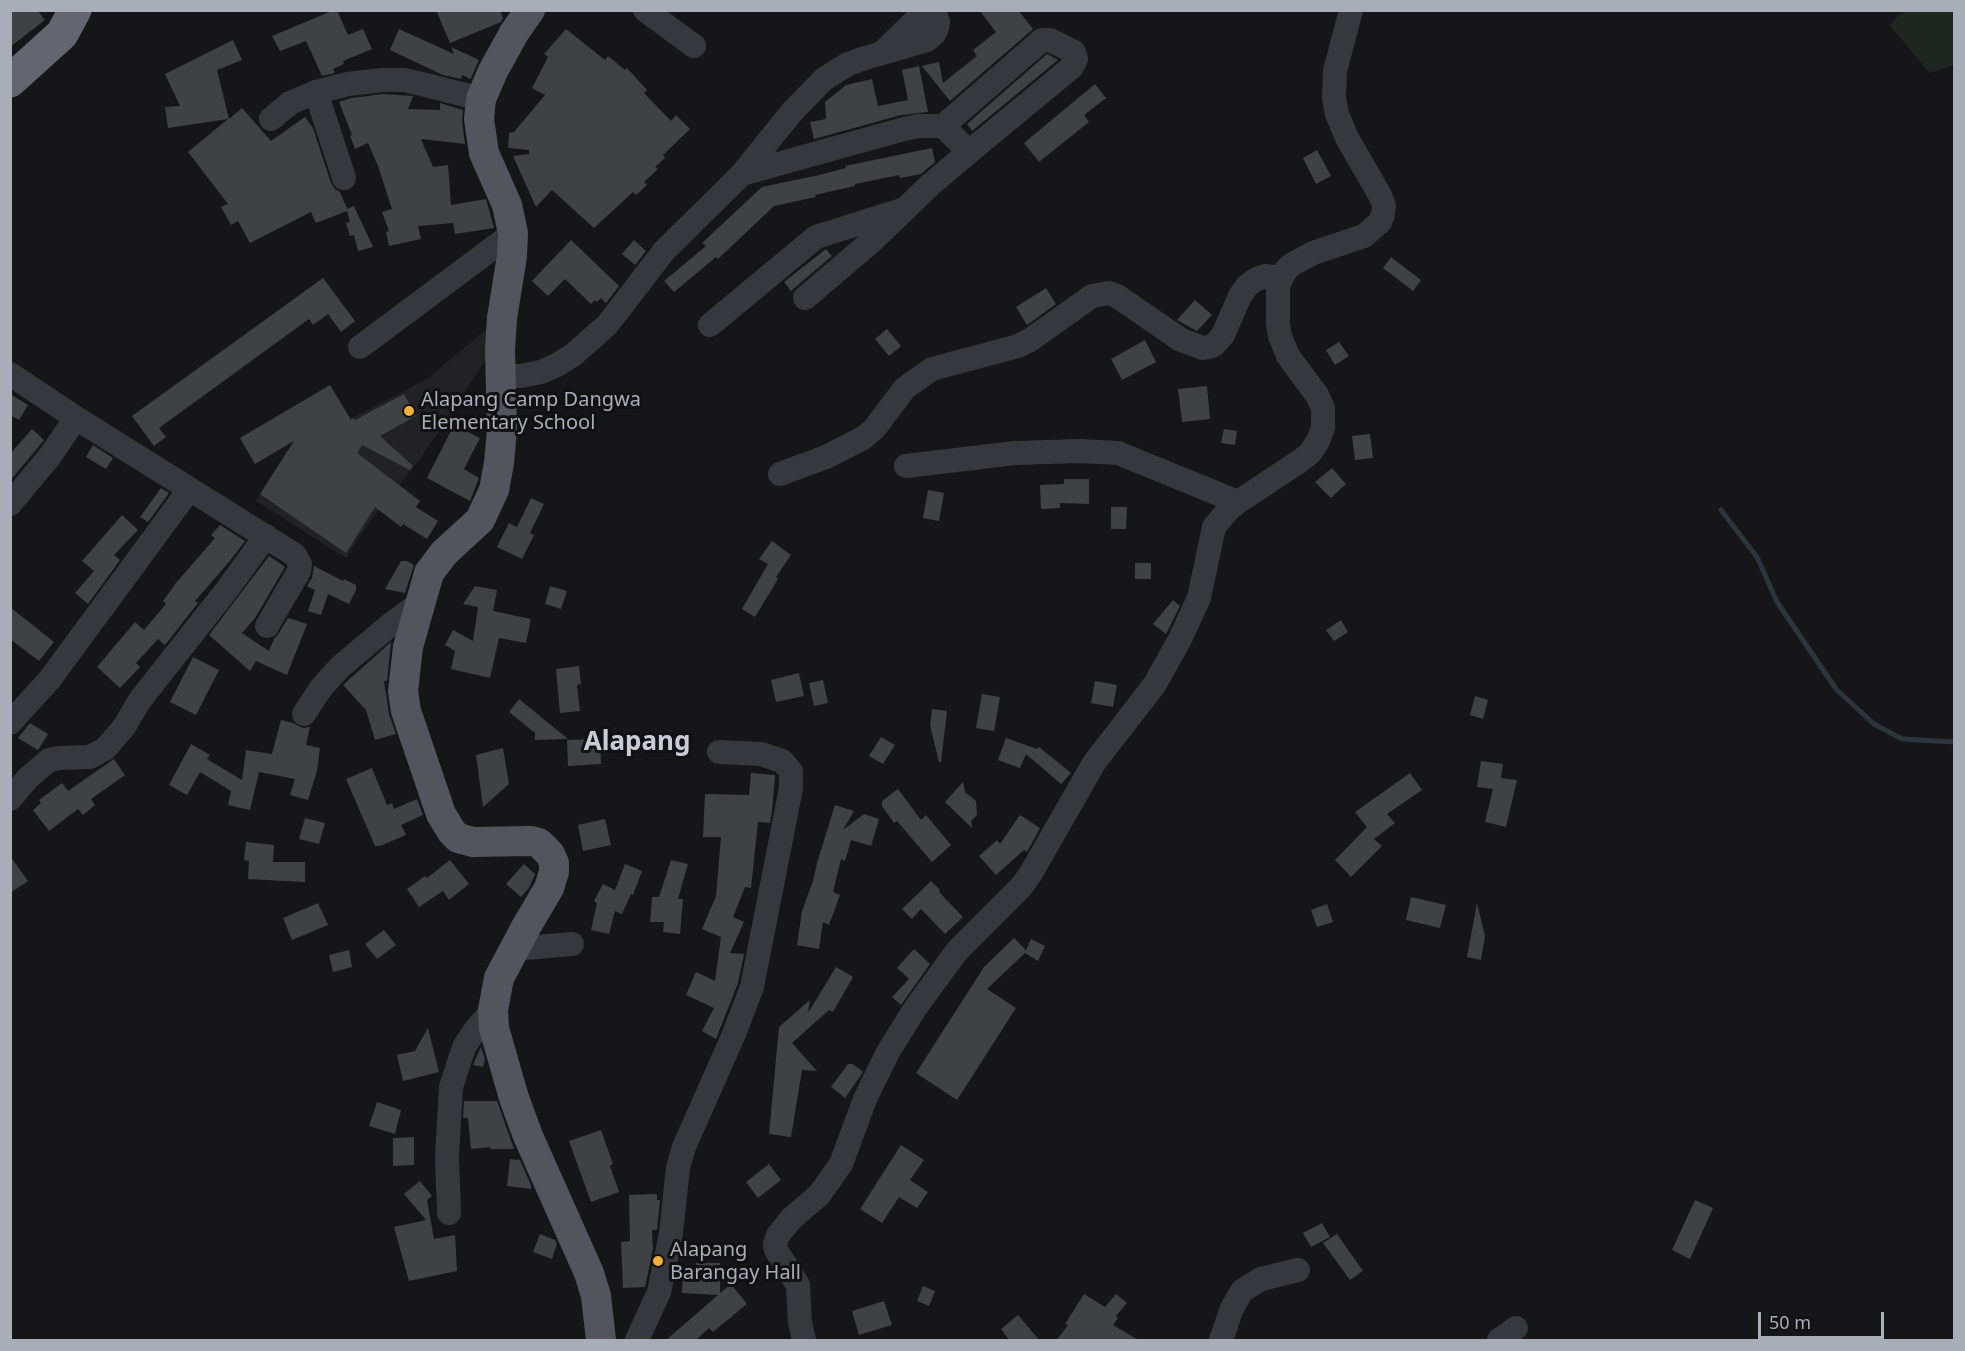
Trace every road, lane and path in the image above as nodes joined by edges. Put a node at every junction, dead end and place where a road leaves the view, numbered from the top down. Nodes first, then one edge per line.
1 (75, 10) edge
2 (530, 10) edge
3 (645, 10) edge
4 (926, 10) edge
5 (934, 10) edge
6 (1351, 10) edge
7 (694, 46) dead end
8 (883, 52) junction
9 (10, 81) edge
10 (316, 92) junction
11 (481, 99) junction
12 (271, 119) dead end
13 (943, 126) junction
14 (969, 152) junction
15 (742, 174) junction
16 (344, 178) dead end
17 (904, 209) junction
18 (513, 233) junction
19 (1281, 278) junction
20 (805, 298) dead end
21 (710, 325) dead end
22 (360, 347) dead end
23 (10, 374) edge
24 (501, 376) junction
25 (76, 418) junction
26 (906, 466) dead end
27 (780, 474) dead end
28 (189, 490) junction
29 (1238, 502) junction
30 (10, 504) edge
31 (266, 536) junction
32 (420, 603) junction
33 (267, 626) dead end
34 (304, 714) dead end
35 (10, 723) edge
36 (719, 752) dead end
37 (10, 800) edge
38 (572, 944) dead end
39 (514, 949) junction
40 (493, 1010) junction
41 (449, 1213) dead end
42 (1298, 1270) dead end
43 (601, 1341) edge
44 (637, 1341) edge
45 (804, 1341) edge
46 (1221, 1341) edge

1 - 9 highway
2 - 11 main road
3 - 7 street
4 - 8 street
5 - 8 street
6 - 19 street
8 - 15 street
10 - 11 street
10 - 12 street
10 - 16 street
11 - 18 main road
13 - 14 street
13 - 14 street
13 - 15 street
14 - 17 street
15 - 24 street
17 - 20 street
17 - 21 street
18 - 22 street
18 - 24 main road
19 - 27 street
19 - 29 street
23 - 25 street
24 - 32 main road
25 - 28 street
25 - 30 street
26 - 29 street
28 - 31 street
28 - 35 street
29 - 45 street
31 - 33 street
31 - 37 street
32 - 34 street
32 - 39 main road
36 - 44 street
38 - 39 street
39 - 40 main road
40 - 41 street
40 - 43 main road
42 - 46 street

